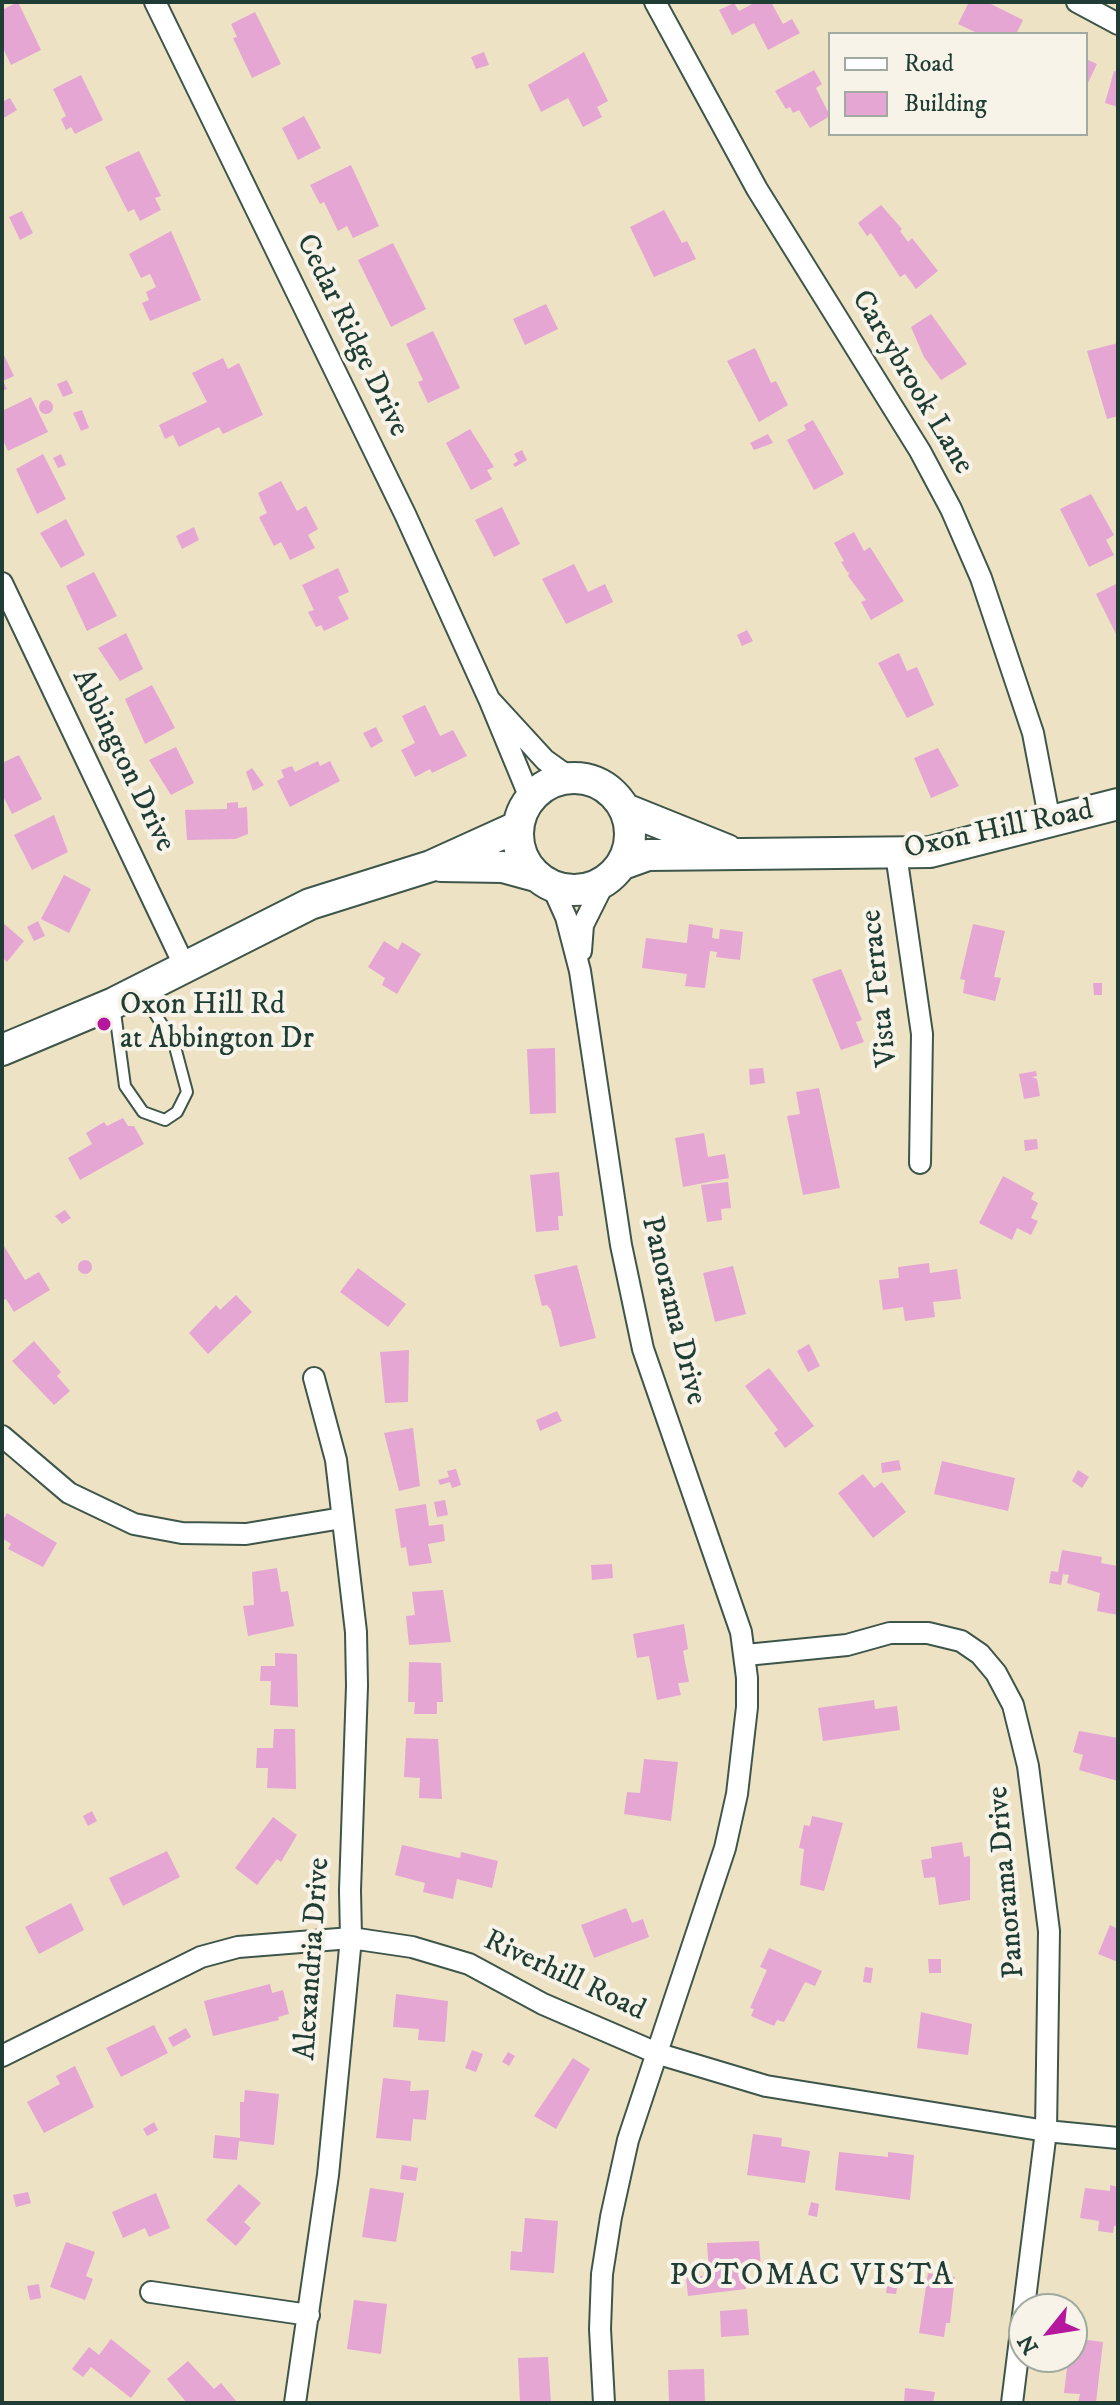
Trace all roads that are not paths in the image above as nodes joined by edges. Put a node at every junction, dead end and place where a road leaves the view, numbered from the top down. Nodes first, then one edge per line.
1 (155, 2) edge
2 (655, 2) edge
3 (1077, 2) edge
4 (1118, 24) edge
5 (2, 583) edge
6 (489, 699) junction
7 (569, 777) junction
8 (530, 798) junction
9 (1118, 804) edge
10 (625, 809) junction
11 (1050, 822) junction
12 (517, 827) junction
13 (896, 854) junction
14 (736, 855) junction
15 (431, 866) junction
16 (613, 873) junction
17 (544, 881) junction
18 (185, 967) junction
19 (580, 971) junction
20 (127, 997) junction
21 (2, 1050) edge
22 (920, 1163) dead end
23 (314, 1378) dead end
24 (2, 1436) edge
25 (342, 1518) junction
26 (746, 1655) junction
27 (351, 1938) junction
28 (659, 2054) junction
29 (2, 2056) edge
30 (1046, 2131) junction
31 (1118, 2138) edge
32 (151, 2292) dead end
33 (309, 2315) junction
34 (295, 2403) edge
35 (604, 2403) edge
36 (1012, 2403) edge

1 - 6 street, Cedar Ridge Drive
2 - 11 street, Careybrook Lane
3 - 4 street
5 - 18 street, Abbington Drive
6 - 7 street, Cedar Ridge Drive
6 - 8 street, Cedar Ridge Drive
7 - 8 main road
7 - 10 main road
8 - 12 main road
9 - 11 main road, Oxon Hill Road
10 - 14 main road, Oxon Hill Road
10 - 16 main road
11 - 13 main road, Oxon Hill Road
12 - 15 main road
12 - 17 main road
13 - 14 main road, Oxon Hill Road
13 - 22 street, Vista Terrace
14 - 16 main road, Oxon Hill Road
15 - 17 main road
15 - 18 main road
16 - 17 main road
16 - 19 street, Panorama Drive
17 - 19 street, Panorama Drive
18 - 20 main road
19 - 26 street, Panorama Drive
20 - 20 lane
20 - 21 main road
23 - 25 street, Alexandria Drive
24 - 25 street
25 - 27 street, Alexandria Drive
26 - 28 street, Panorama Drive
26 - 30 street, Panorama Drive
27 - 28 street, Riverhill Road
27 - 29 street, Riverhill Road
27 - 33 street, Alexandria Drive
28 - 30 street, Riverhill Road
28 - 35 street, Panorama Drive
30 - 31 street, Riverhill Road
30 - 36 street, Panorama Drive
32 - 33 street
33 - 34 street, Alexandria Drive

